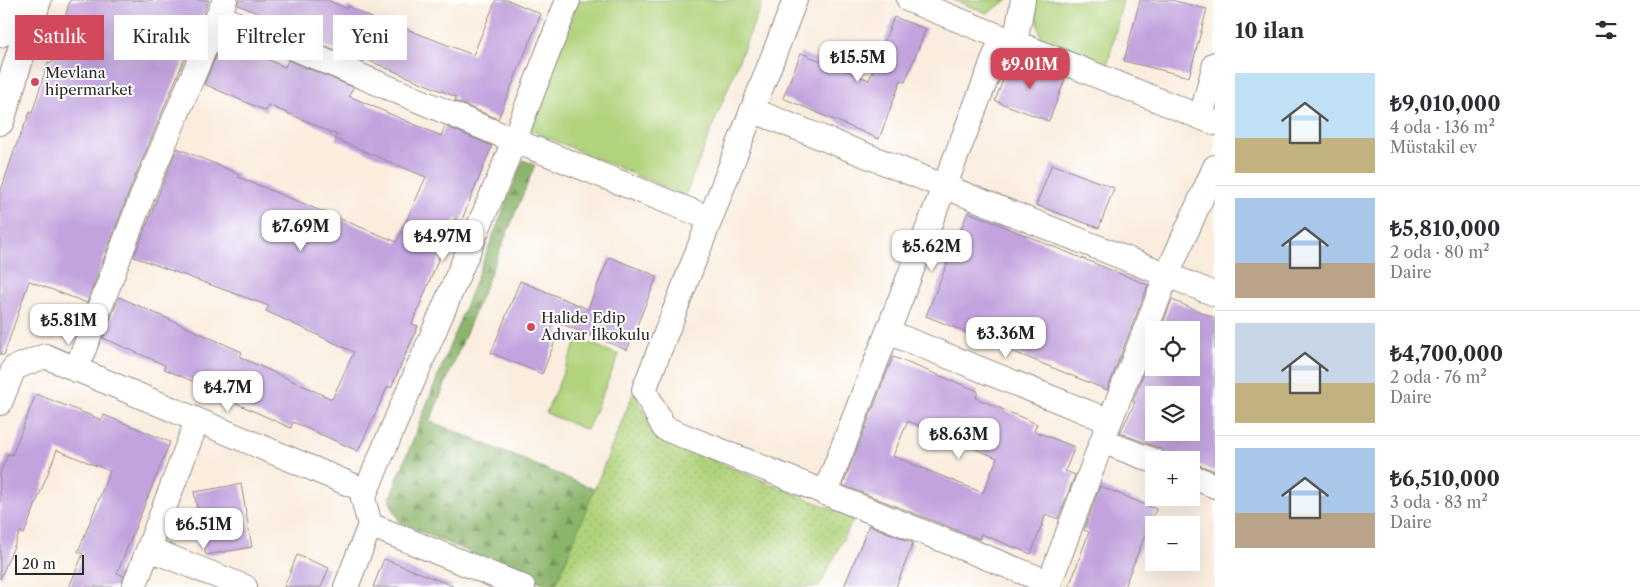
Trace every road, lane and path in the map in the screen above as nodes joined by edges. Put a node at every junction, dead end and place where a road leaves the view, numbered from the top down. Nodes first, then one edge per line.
1 (10, 0) edge
2 (37, 0) edge
3 (795, 0) edge
4 (909, 0) edge
5 (1023, 0) edge
6 (561, 3) edge
7 (222, 8) edge
8 (0, 33) edge
9 (1009, 40) junction
10 (1215, 64) edge
11 (752, 110) junction
12 (1208, 120) edge
13 (0, 121) edge
14 (512, 140) junction
15 (1215, 167) edge
16 (944, 187) junction
17 (709, 218) junction
18 (1167, 275) junction
19 (1215, 294) edge
20 (888, 332) junction
21 (76, 370) junction
22 (0, 403) edge
23 (197, 421) junction
24 (1106, 431) junction
25 (1145, 455) edge
26 (1200, 480) edge
27 (1215, 486) edge
28 (366, 491) junction
29 (826, 493) junction
30 (370, 525) junction
31 (149, 549) junction
32 (1049, 585) edge
33 (134, 587) edge
34 (245, 587) edge
35 (346, 587) edge
36 (523, 587) edge

1 - 8 main road
2 - 13 main road
3 - 11 street
4 - 9 street
5 - 9 street
6 - 14 street
7 - 14 street
7 - 21 street
9 - 12 street
9 - 16 street
10 - 12 street
11 - 16 street
11 - 17 street
14 - 17 street
14 - 28 street
15 - 18 street
16 - 18 street
16 - 20 street
17 - 29 street
18 - 19 street
18 - 24 street
20 - 24 street
20 - 29 street
21 - 22 street
21 - 23 street
23 - 28 street
23 - 31 street
24 - 25 street
24 - 32 street
26 - 27 street
28 - 30 street
29 - 32 street
30 - 35 street
30 - 36 street
31 - 33 street
31 - 34 street

